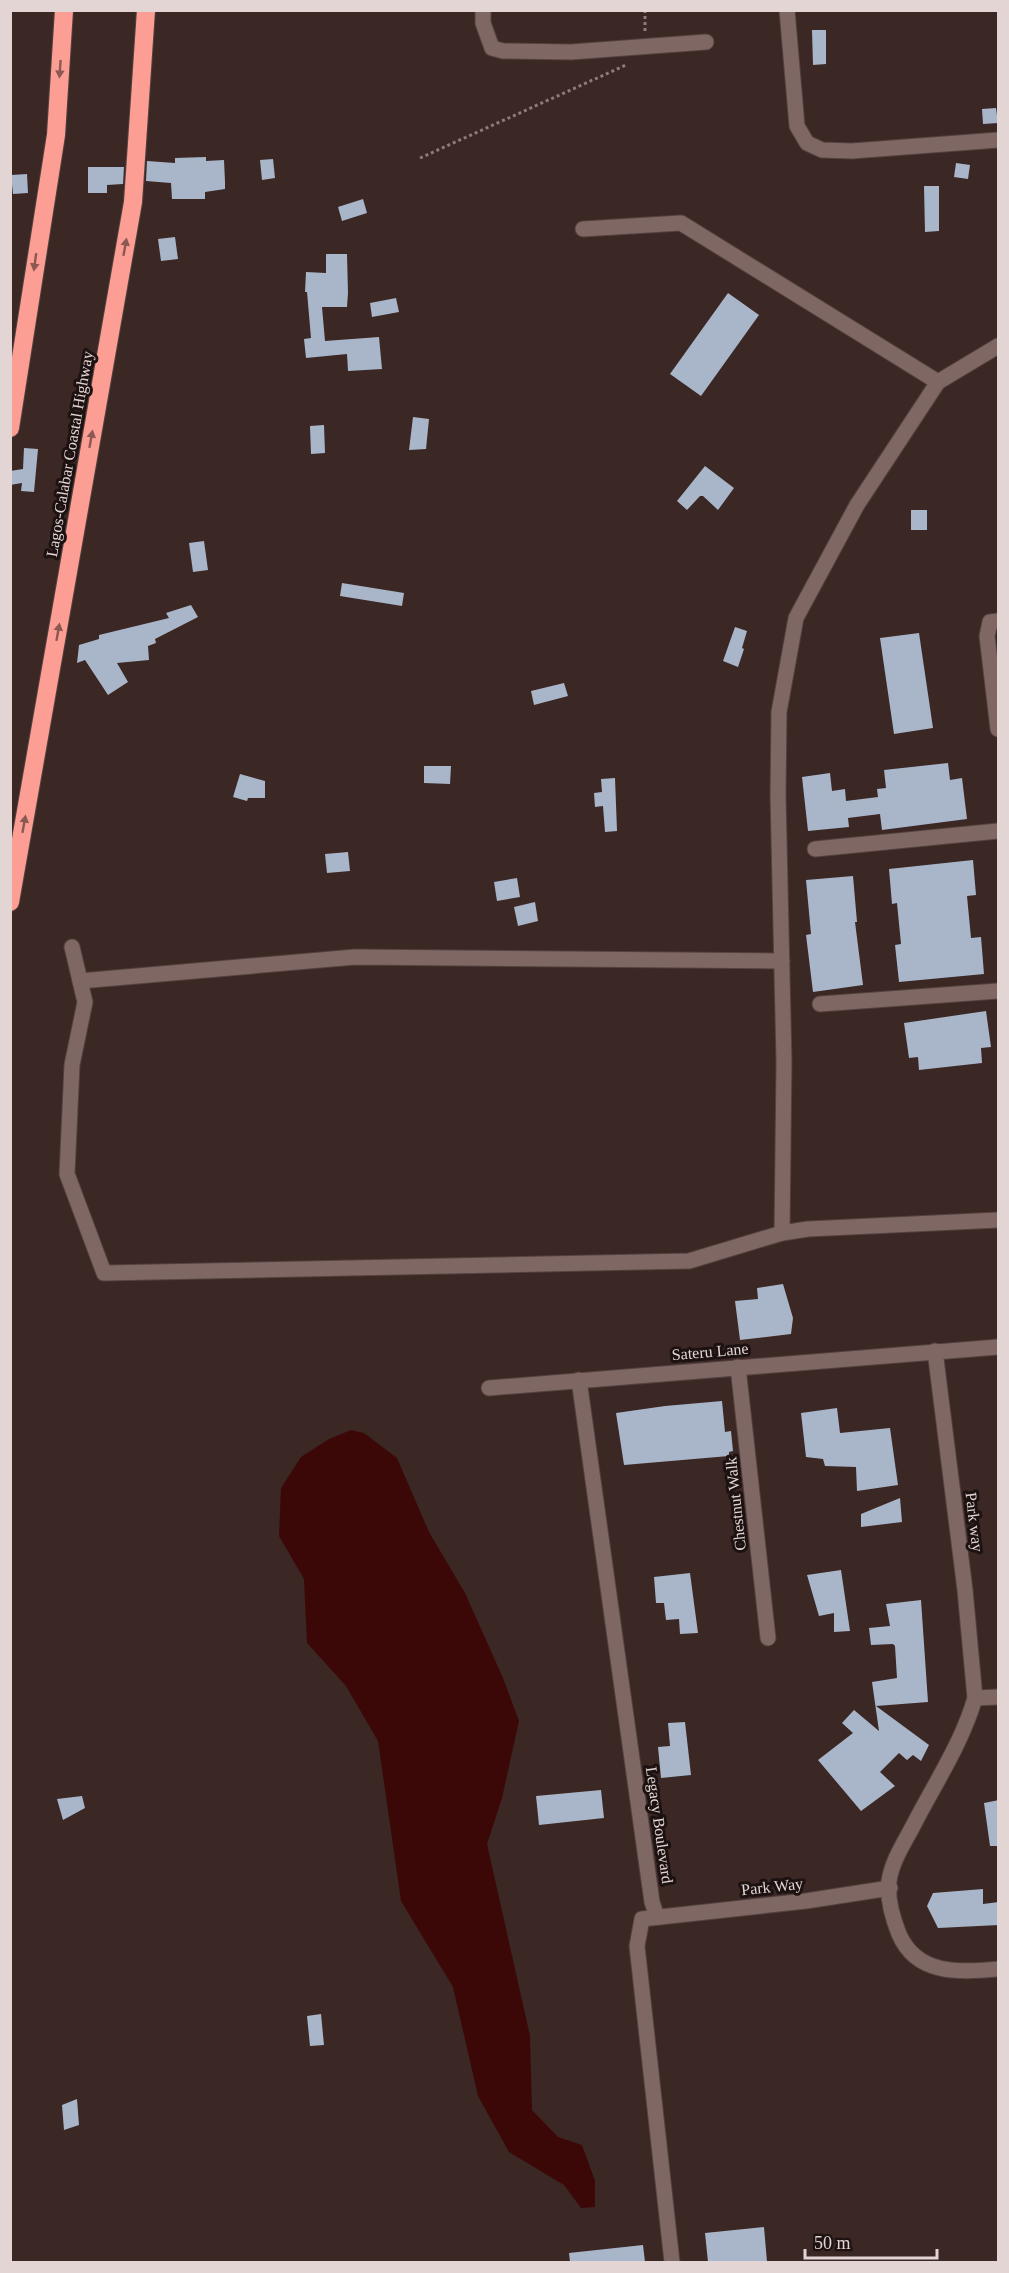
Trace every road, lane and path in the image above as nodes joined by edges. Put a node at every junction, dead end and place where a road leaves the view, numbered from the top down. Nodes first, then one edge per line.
1 (64, 10) edge
2 (146, 10) edge
3 (483, 10) edge
4 (645, 10) edge
5 (787, 10) edge
6 (706, 42) dead end
7 (645, 45) junction
8 (999, 140) edge
9 (420, 158) dead end
10 (583, 229) dead end
11 (999, 346) edge
12 (938, 382) junction
13 (10, 428) edge
14 (999, 621) edge
15 (999, 729) edge
16 (999, 831) edge
17 (815, 849) dead end
18 (10, 902) edge
19 (72, 947) dead end
20 (782, 961) junction
21 (80, 981) junction
22 (999, 991) edge
23 (820, 1004) dead end
24 (999, 1220) edge
25 (782, 1233) junction
26 (999, 1347) edge
27 (935, 1351) junction
28 (738, 1367) junction
29 (579, 1380) junction
30 (489, 1388) dead end
31 (768, 1638) dead end
32 (999, 1697) edge
33 (975, 1698) junction
34 (889, 1885) junction
35 (657, 1917) junction
36 (999, 1969) edge
37 (672, 2262) edge

1 -> 13 highway
18 -> 2 highway, Lagos-Calabar Coastal Highway
3 - 7 street
4 - 7 path
5 - 8 street
6 - 7 street
7 - 9 path
10 - 12 street
11 - 12 street
12 - 20 street
14 - 15 street
16 - 17 street
19 - 21 street
20 - 21 street
20 - 25 street
21 - 25 street
22 - 23 street
24 - 25 street
26 - 27 street, Sateru Lane
27 - 28 street, Sateru Lane
27 - 33 street, Park way
28 - 29 street, Sateru Lane
28 - 31 street, Chestnut Walk
29 - 30 street, Sateru Lane
29 - 35 street, Legacy Boulevard
32 - 33 street
33 - 34 street
34 - 35 street, Park Way
34 - 36 street
35 - 37 street

